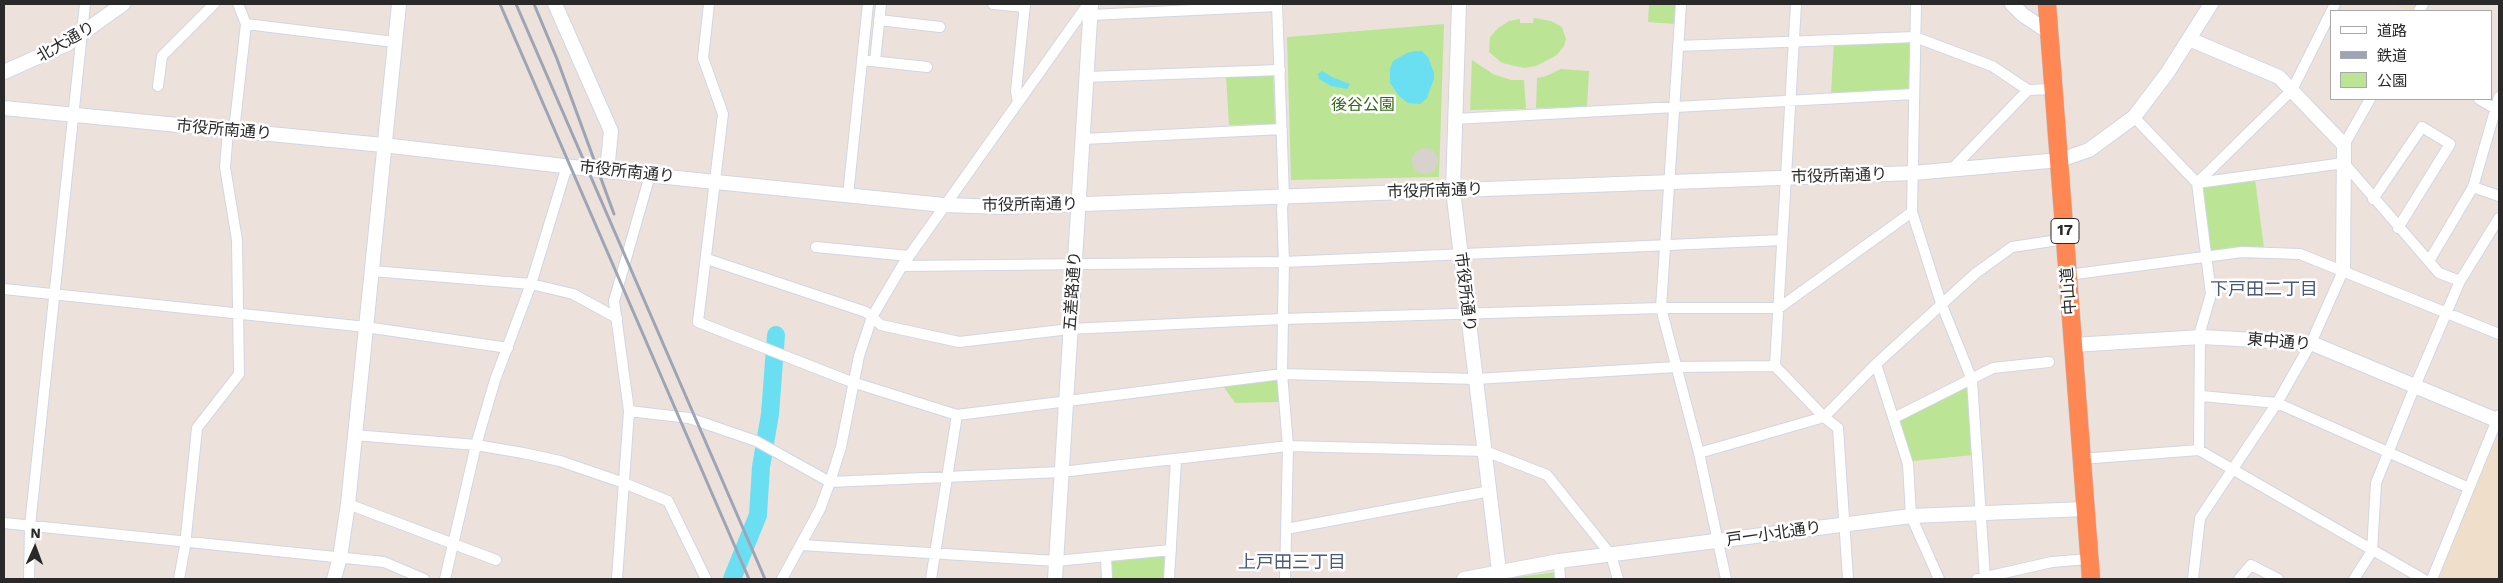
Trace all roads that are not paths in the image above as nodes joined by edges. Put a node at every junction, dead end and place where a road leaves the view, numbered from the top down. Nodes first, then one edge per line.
1 (85, 4) edge
2 (123, 4) edge
3 (214, 4) edge
4 (238, 4) edge
5 (399, 4) edge
6 (556, 4) edge
7 (709, 4) edge
8 (868, 4) edge
9 (881, 4) edge
10 (993, 4) edge
11 (1459, 4) edge
12 (1681, 4) edge
13 (1796, 4) edge
14 (1916, 4) edge
15 (2012, 4) edge
16 (2048, 4) edge
17 (2211, 4) edge
18 (1025, 5) edge
19 (1277, 5) edge
20 (1090, 8) edge
21 (2330, 13) edge
22 (879, 20) junction
23 (246, 24) junction
24 (940, 27) dead end
25 (2050, 33) junction
26 (82, 35) junction
27 (1915, 37) junction
28 (2189, 39) junction
29 (394, 42) junction
30 (1793, 42) junction
31 (1678, 46) junction
32 (862, 60) junction
33 (875, 61) junction
34 (927, 67) dead end
35 (1280, 70) junction
36 (4, 72) edge
37 (1086, 77) junction
38 (158, 86) dead end
39 (2054, 89) junction
40 (2028, 90) junction
41 (2292, 90) junction
42 (1914, 94) junction
43 (2499, 96) edge
44 (2369, 100) edge
45 (2481, 100) edge
46 (1790, 101) junction
47 (1018, 102) junction
48 (1675, 107) junction
49 (4, 108) edge
50 (2497, 110) edge
51 (74, 116) junction
52 (2134, 118) junction
53 (1455, 119) junction
54 (1282, 129) junction
55 (231, 131) junction
56 (1083, 139) junction
57 (383, 145) junction
58 (2344, 145) junction
59 (2060, 160) junction
60 (2344, 163) junction
61 (568, 166) junction
62 (1951, 170) junction
63 (607, 171) junction
64 (1914, 173) junction
65 (650, 175) junction
66 (1786, 178) junction
67 (716, 181) junction
68 (1669, 182) junction
69 (2197, 183) junction
70 (2473, 187) junction
71 (1453, 190) junction
72 (848, 195) junction
73 (2499, 196) edge
74 (1284, 197) junction
75 (2374, 199) junction
76 (1078, 204) junction
77 (944, 205) junction
78 (1912, 212) junction
79 (2499, 218) edge
80 (2398, 228) junction
81 (2065, 239) junction
82 (1782, 240) junction
83 (1666, 244) junction
84 (816, 247) dead end
85 (1460, 254) junction
86 (909, 256) junction
87 (2206, 256) junction
88 (707, 260) junction
89 (2429, 261) junction
90 (1284, 262) junction
91 (1075, 264) junction
92 (902, 266) junction
93 (372, 271) junction
94 (2343, 271) junction
95 (2068, 275) junction
96 (2460, 281) junction
97 (531, 284) junction
98 (4, 289) edge
99 (54, 294) junction
100 (1941, 303) junction
101 (1661, 308) junction
102 (1778, 308) junction
103 (2446, 312) junction
104 (240, 315) junction
105 (1468, 315) junction
106 (872, 316) junction
107 (617, 318) junction
108 (1282, 320) junction
109 (366, 327) junction
110 (1070, 329) junction
111 (2200, 334) junction
112 (2499, 334) edge
113 (2311, 342) junction
114 (2073, 345) junction
115 (508, 348) junction
116 (2049, 362) dead end
117 (1876, 364) junction
118 (1775, 366) junction
119 (1676, 367) junction
120 (1282, 374) junction
121 (1476, 379) junction
122 (1972, 380) junction
123 (853, 381) junction
124 (2415, 386) junction
125 (2201, 396) junction
126 (1066, 400) junction
127 (2277, 403) junction
128 (629, 411) junction
129 (957, 415) junction
130 (1824, 417) junction
131 (1894, 418) junction
132 (2499, 419) edge
133 (354, 435) junction
134 (476, 444) junction
135 (1288, 446) junction
136 (2199, 450) junction
137 (1485, 451) junction
138 (2388, 452) junction
139 (1699, 453) junction
140 (2081, 459) junction
141 (1176, 460) junction
142 (2234, 470) junction
143 (1062, 472) junction
144 (947, 477) junction
145 (830, 482) junction
146 (624, 483) junction
147 (2469, 488) junction
148 (1490, 491) junction
149 (348, 504) junction
150 (2085, 509) junction
151 (1982, 513) junction
152 (1911, 516) junction
153 (4, 523) edge
154 (1844, 524) junction
155 (30, 526) junction
156 (1286, 529) junction
157 (1719, 541) junction
158 (185, 542) junction
159 (453, 544) junction
160 (802, 545) junction
161 (1171, 550) junction
162 (2372, 551) junction
163 (935, 554) junction
164 (1611, 555) junction
165 (340, 557) junction
166 (1106, 557) junction
167 (2089, 559) junction
168 (496, 560) dead end
169 (1056, 561) junction
170 (1559, 561) junction
171 (1500, 575) edge
172 (183, 578) edge
173 (784, 578) edge
174 (1982, 578) edge
175 (29, 579) edge
176 (334, 579) edge
177 (424, 579) edge
178 (445, 579) edge
179 (617, 579) edge
180 (706, 579) edge
181 (931, 579) edge
182 (1055, 579) edge
183 (1107, 579) edge
184 (1168, 579) edge
185 (1285, 579) edge
186 (1464, 579) edge
187 (1560, 579) edge
188 (1618, 579) edge
189 (1726, 579) edge
190 (1848, 579) edge
191 (1939, 579) edge
192 (2090, 579) edge
193 (2193, 579) edge
194 (2239, 579) edge
195 (2278, 579) edge
196 (2354, 579) edge
197 (2423, 579) edge
198 (2432, 579) edge

1 - 26 street
2 - 26 street, 北大通り
3 - 38 street
4 - 23 street
5 - 29 street
6 - 63 street
7 - 67 street
8 - 32 street
9 - 22 street
10 - 18 street
11 - 53 street, 市役所通り
12 - 31 street
13 - 30 street
14 - 27 street
15 - 25 street
16 - 25 highway, 中山道 / 17
17 - 28 street, 市役所南通り
18 - 47 street
19 - 20 street
19 - 35 street
20 - 37 street, 五差路通り
20 - 47 street
21 - 41 street
22 - 24 street
22 - 33 street
23 - 29 street
23 - 55 street
25 - 39 highway, 中山道 / 17
26 - 36 street, 北大通り
26 - 51 street
27 - 30 street
27 - 40 street
27 - 42 street
28 - 41 street
28 - 52 street, 市役所南通り
29 - 57 street
30 - 31 street
30 - 46 street
31 - 48 street
32 - 33 street
32 - 72 street
33 - 34 street
35 - 37 street
35 - 54 street
37 - 56 street, 五差路通り
39 - 40 street
39 - 59 highway, 中山道 / 17
40 - 62 street
41 - 58 street
41 - 69 street
42 - 46 street
42 - 64 street
43 - 50 street
44 - 58 street
45 - 50 street
46 - 48 street
46 - 66 street
47 - 77 street
48 - 53 street
48 - 68 street
49 - 51 street, 市役所南通り
50 - 70 street
51 - 55 street, 市役所南通り
51 - 99 street
52 - 59 street, 市役所南通り
52 - 69 street
53 - 71 street, 市役所通り
54 - 56 street
54 - 74 street
55 - 57 street, 市役所南通り
55 - 104 street
56 - 76 street, 五差路通り
57 - 61 street, 市役所南通り
57 - 93 street
58 - 60 street
59 - 62 street, 市役所南通り
59 - 81 highway, 中山道 / 17
60 - 69 street
60 - 75 street
60 - 94 street
61 - 63 street, 市役所南通り
61 - 97 street
62 - 64 street, 市役所南通り
63 - 65 street, 市役所南通り
64 - 66 street, 市役所南通り
64 - 78 street
65 - 67 street, 市役所南通り
65 - 107 street
66 - 68 street, 市役所南通り
66 - 82 street
67 - 72 street, 市役所南通り
67 - 88 street
68 - 71 street, 市役所南通り
68 - 83 street
69 - 87 street
70 - 73 street
70 - 89 street
71 - 74 street, 市役所南通り
71 - 85 street, 市役所通り
72 - 77 street, 市役所南通り
74 - 76 street, 市役所南通り
74 - 90 street
75 - 80 street
75 - 80 street
76 - 77 street, 市役所南通り
76 - 91 street, 五差路通り
77 - 86 street
78 - 100 street
78 - 102 street
79 - 96 street
80 - 89 street
81 - 95 highway, 中山道 / 17
81 - 100 street
82 - 83 street
82 - 102 street
83 - 85 street
83 - 101 street
84 - 86 street
85 - 90 street
85 - 105 street, 市役所通り
86 - 92 street
87 - 94 street
87 - 95 street
87 - 111 street
88 - 106 street
88 - 123 street
89 - 96 street
90 - 91 street
90 - 108 street
91 - 92 street
91 - 110 street, 五差路通り
92 - 106 street
93 - 97 street
93 - 109 street
94 - 103 street
94 - 113 street
95 - 114 highway, 中山道 / 17
96 - 103 street
97 - 107 street
97 - 115 street
98 - 99 street
99 - 104 street
99 - 155 street
100 - 117 street
100 - 122 street
101 - 102 street
101 - 105 street
101 - 119 street
102 - 118 street
103 - 112 street
103 - 124 street
104 - 109 street
104 - 158 street
105 - 108 street
105 - 121 street, 市役所通り
106 - 110 street
106 - 123 street
107 - 128 street
108 - 110 street
108 - 120 street
109 - 115 street
109 - 133 street
110 - 126 street, 五差路通り
111 - 113 street, 東中通り
111 - 114 street, 東中通り
111 - 125 street
113 - 124 street, 東中通り
113 - 127 street
114 - 140 highway, 中山道 / 17
115 - 134 street
116 - 122 street
117 - 130 street
117 - 131 street
118 - 119 street
118 - 130 street
119 - 121 street
119 - 139 street
120 - 121 street
120 - 126 street
120 - 135 street
121 - 137 street, 市役所通り
122 - 131 street
122 - 151 street
123 - 129 street
123 - 145 street
124 - 132 street, 東中通り
124 - 138 street
125 - 127 street
125 - 136 street
126 - 129 street
126 - 143 street, 五差路通り
127 - 138 street
127 - 142 street
128 - 145 street
128 - 146 street
129 - 144 street
130 - 139 street
130 - 154 street
131 - 152 street
132 - 147 street
133 - 134 street
133 - 149 street
134 - 146 street
134 - 159 street
135 - 137 street
135 - 141 street
135 - 156 street
136 - 140 street
136 - 142 street
137 - 148 street, 市役所通り
137 - 164 street
138 - 147 street
138 - 162 street
139 - 157 street
140 - 150 highway, 中山道 / 17
141 - 143 street
141 - 161 street
142 - 162 street
142 - 193 street
143 - 144 street
143 - 169 street, 五差路通り
144 - 145 street
144 - 163 street
145 - 160 street
146 - 179 street
146 - 180 street
147 - 198 street
148 - 156 street
148 - 171 street, 市役所通り
149 - 159 street
149 - 165 street
150 - 151 street, 戸一小北通り
150 - 167 highway, 中山道 / 17
151 - 152 street, 戸一小北通り
151 - 174 street
152 - 154 street, 戸一小北通り
152 - 191 street
153 - 155 street
154 - 157 street, 戸一小北通り
154 - 190 street
155 - 158 street
155 - 175 street
156 - 185 street
157 - 164 street, 戸一小北通り
157 - 189 street
158 - 165 street
158 - 172 street
159 - 168 street
159 - 178 street
160 - 163 street
160 - 173 street
161 - 166 street
161 - 184 street
162 - 196 street
162 - 197 street
163 - 169 street
163 - 181 street
164 - 170 street, 戸一小北通り
164 - 188 street
165 - 176 street
165 - 177 street
166 - 169 street
166 - 183 street
167 - 174 street
167 - 192 highway, 中山道 / 17
169 - 182 street, 五差路通り
170 - 171 street, 戸一小北通り
170 - 187 street
171 - 186 street, 戸一小北通り
194 - 195 street

